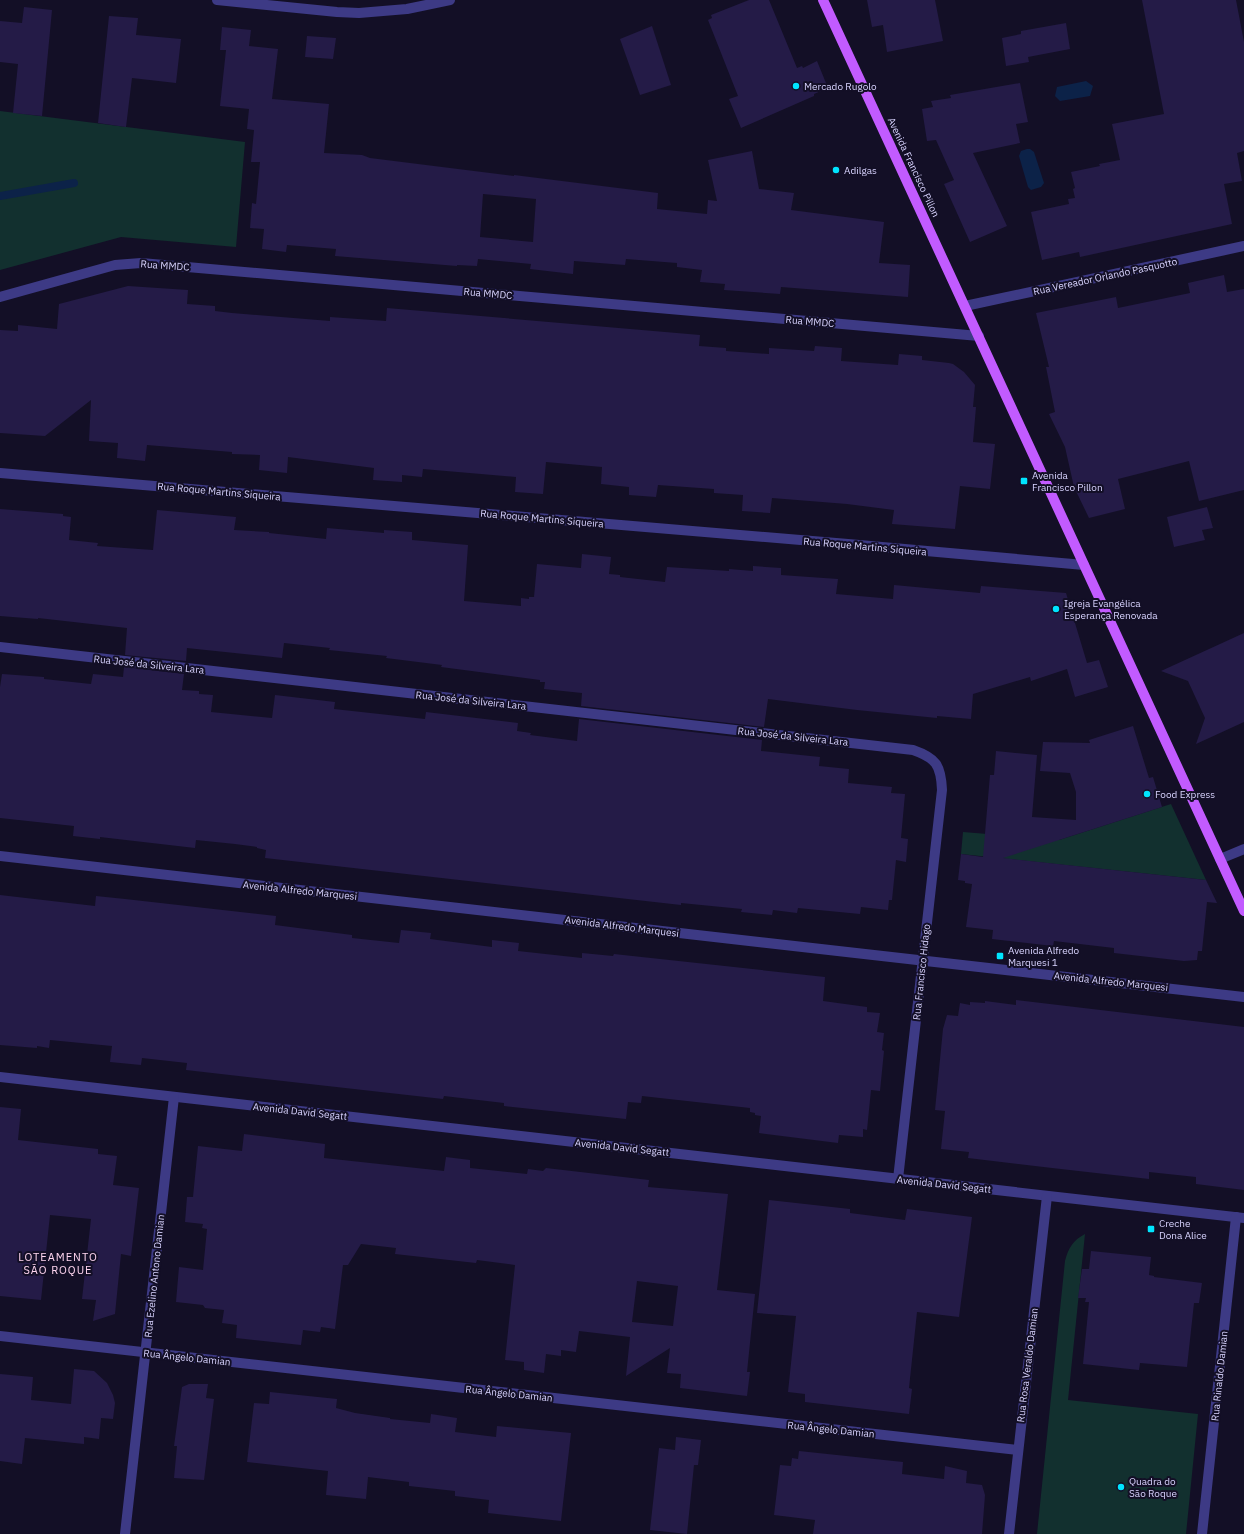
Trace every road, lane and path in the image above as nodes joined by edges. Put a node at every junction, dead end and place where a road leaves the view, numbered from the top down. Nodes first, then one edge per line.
1 (217, 0) edge
2 (450, 0) edge
3 (823, 0) edge
4 (1244, 246) edge
5 (0, 297) edge
6 (965, 306) junction
7 (979, 336) junction
8 (0, 473) edge
9 (1084, 565) junction
10 (0, 647) edge
11 (937, 765) joint
12 (1244, 849) edge
13 (0, 856) edge
14 (1220, 859) junction
15 (1244, 912) edge
16 (922, 961) junction
17 (1244, 997) edge
18 (0, 1077) edge
19 (174, 1097) junction
20 (898, 1179) junction
21 (1047, 1196) junction
22 (1240, 1218) edge
23 (0, 1336) edge
24 (145, 1352) junction
25 (1018, 1450) junction
26 (125, 1534) edge
27 (1009, 1534) edge
28 (1202, 1534) edge

1 - 2 street
3 - 6 main road, Avenida Francisco Pillon
4 - 6 street, Rua Vereador Orlando Pasquotto
5 - 7 street, Rua MMDC
6 - 7 main road, Avenida Francisco Pillon
7 - 9 main road, Avenida Francisco Pillon
8 - 9 street, Rua Roque Martins Siqueira
9 - 14 main road, Avenida Francisco Pillon
10 - 11 street, Rua José da Silveira Lara
11 - 16 street, Rua Francisco Hidago
12 - 14 street
13 - 16 street, Avenida Alfredo Marquesi
14 - 15 main road, Avenida Francisco Pillon
16 - 17 street, Avenida Alfredo Marquesi
16 - 20 street, Rua Francisco Hidago
18 - 19 street, Avenida David Segatt
19 - 20 street, Avenida David Segatt
19 - 24 street, Rua Ezelino Antono Damian
20 - 21 street, Avenida David Segatt
21 - 22 street, Avenida David Segatt
21 - 25 street, Rua Rosa Veraldo Damian
22 - 28 street, Rua Rinaldo Damian
23 - 24 street, Rua Ângelo Damian
24 - 25 street, Rua Ângelo Damian
24 - 26 street, Rua Ezelino Antono Damian
25 - 27 street, Rua Rosa Veraldo Damian

